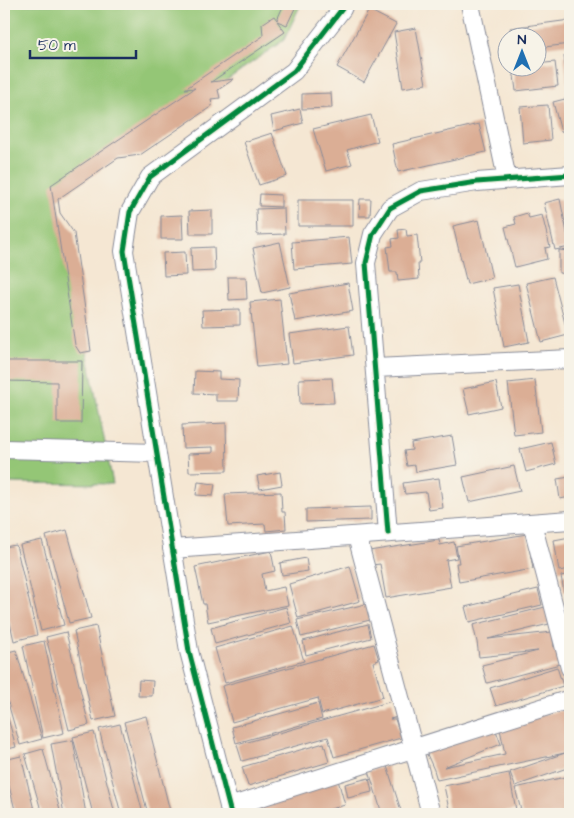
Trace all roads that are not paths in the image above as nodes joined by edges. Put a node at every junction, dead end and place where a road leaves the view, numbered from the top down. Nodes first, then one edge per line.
1 (344, 4) edge
2 (473, 4) edge
3 (570, 175) edge
4 (507, 179) junction
5 (570, 359) edge
6 (375, 368) junction
7 (4, 449) edge
8 (157, 453) junction
9 (570, 520) edge
10 (532, 523) junction
11 (388, 534) junction
12 (357, 536) junction
13 (172, 549) junction
14 (570, 668) edge
15 (570, 699) edge
16 (414, 749) junction
17 (230, 810) edge
18 (431, 814) edge

1 - 8 street
2 - 4 street
3 - 4 street
4 - 6 street
5 - 6 street
6 - 11 street
7 - 8 street
8 - 13 street
9 - 10 street
10 - 11 street
10 - 14 street
11 - 12 street
12 - 13 street
12 - 16 street
13 - 17 street
15 - 16 street
16 - 17 street
16 - 18 street

